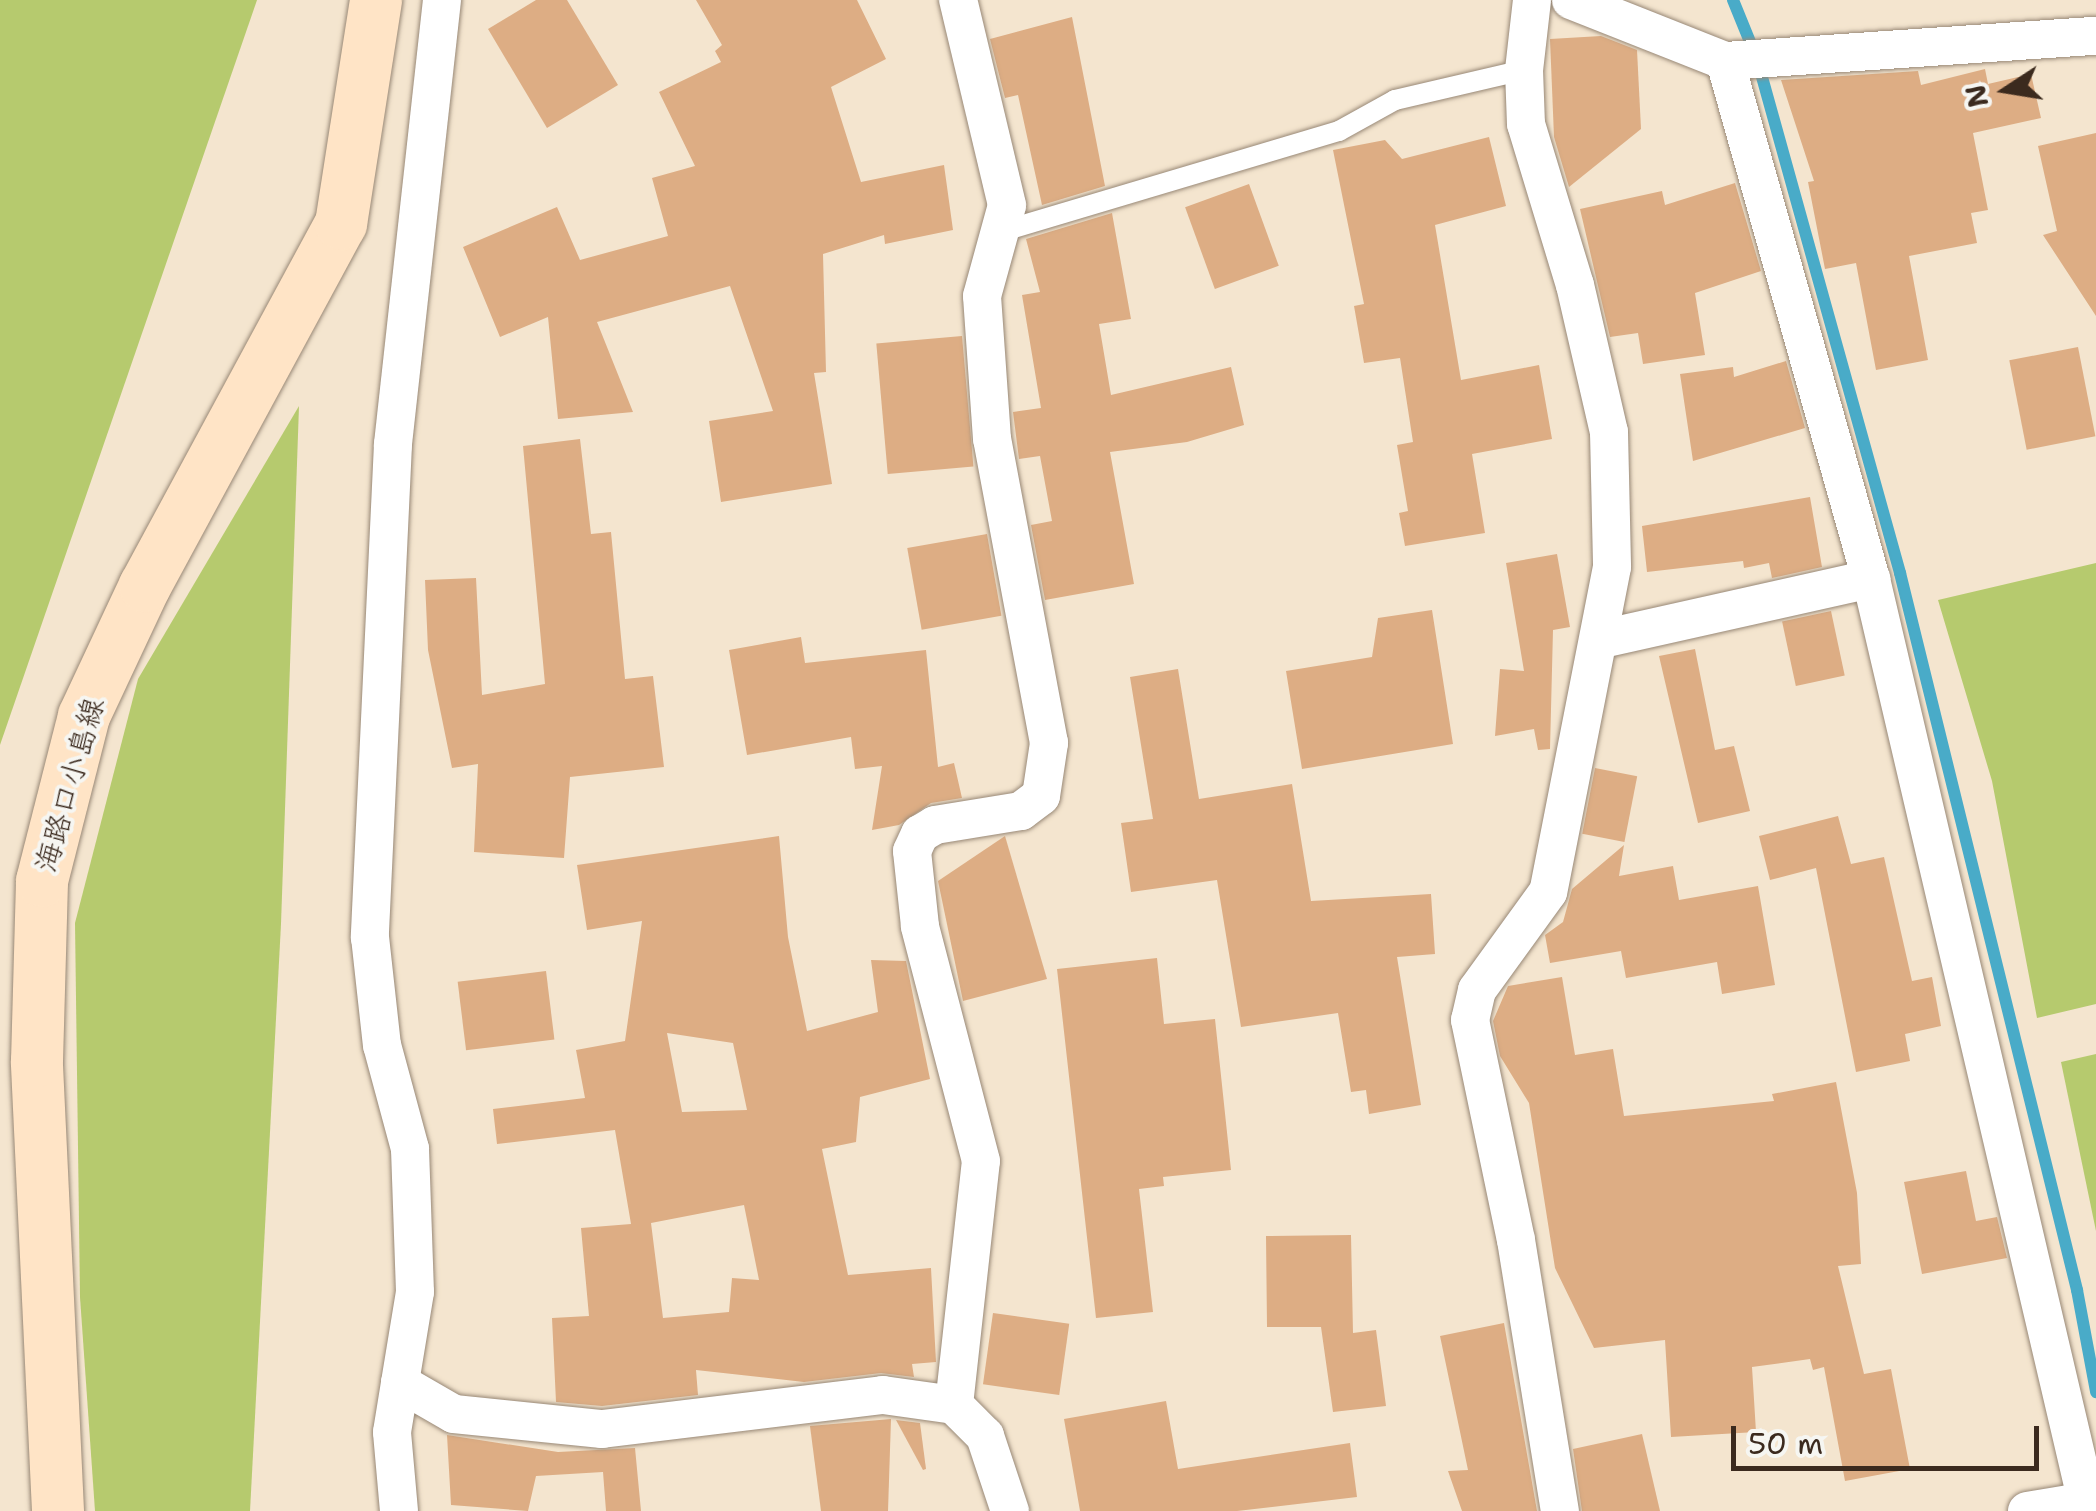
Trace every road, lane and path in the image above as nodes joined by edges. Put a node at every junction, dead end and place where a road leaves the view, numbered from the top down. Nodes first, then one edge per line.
1 (376, 0) edge
2 (442, 0) edge
3 (958, 0) edge
4 (1532, 0) edge
5 (1571, 0) edge
6 (2096, 36) edge
7 (1725, 62) junction
8 (1524, 70) junction
9 (1000, 232) junction
10 (1871, 579) junction
11 (1602, 639) junction
12 (400, 1384) junction
13 (954, 1405) junction
14 (2088, 1506) edge
15 (58, 1511) edge
16 (399, 1511) edge
17 (1010, 1511) edge
18 (1560, 1511) edge
19 (2027, 1511) edge

1 - 15 main road, 海路口小島線
2 - 12 street
3 - 9 street
4 - 8 street
5 - 7 street
6 - 7 street
7 - 10 street
8 - 9 lane
8 - 11 street
9 - 13 street
10 - 11 street
10 - 14 street
11 - 18 street
12 - 13 street
12 - 16 street
13 - 17 street
14 - 19 street

